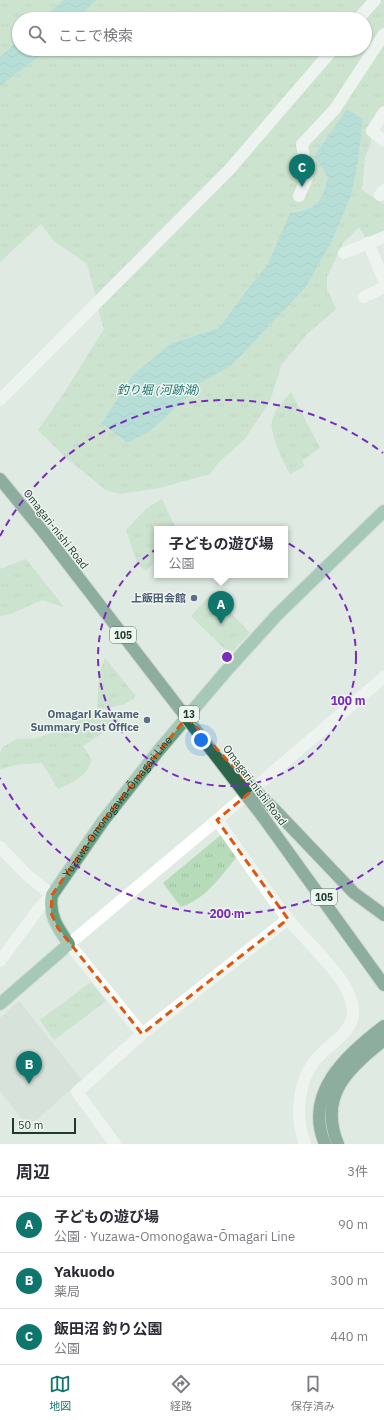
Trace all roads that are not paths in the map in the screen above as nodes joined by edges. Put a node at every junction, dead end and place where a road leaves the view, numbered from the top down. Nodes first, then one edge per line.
1 (375, 0) edge
2 (364, 12) edge
3 (384, 34) edge
4 (372, 52) edge
5 (327, 56) edge
6 (370, 56) edge
7 (384, 112) edge
8 (384, 141) edge
9 (299, 196) dead end
10 (384, 237) edge
11 (368, 243) junction
12 (344, 253) dead end
13 (384, 280) edge
14 (384, 287) edge
15 (364, 297) dead end
16 (0, 400) edge
17 (0, 479) edge
18 (384, 511) edge
19 (384, 677) edge
20 (202, 736) junction
21 (263, 817) junction
22 (217, 820) junction
23 (0, 847) edge
24 (52, 895) junction
25 (384, 915) edge
26 (288, 919) junction
27 (69, 944) junction
28 (0, 960) edge
29 (384, 977) edge
30 (384, 986) edge
31 (0, 1004) edge
32 (384, 1026) edge
33 (142, 1034) junction
34 (384, 1040) edge
35 (115, 1144) edge
36 (305, 1144) edge
37 (325, 1144) edge
38 (338, 1144) edge

1 - 2 street
3 - 4 street
5 - 16 street
6 - 9 street
7 - 8 street
10 - 11 street
11 - 12 street
11 - 13 street
14 - 15 street
17 - 20 highway, Omagari-nishi Road / 105, bridge
18 - 24 main road, Yuzawa-Omonogawa-Ōmagari Line / 13
19 - 22 street
20 - 21 highway, Omagari-nishi Road / 105, bridge
20 - 25 highway, bridge
21 - 29 highway, Omagari-nishi Road / 105
21 - 30 highway
22 - 26 street
22 - 27 street
23 - 24 street
24 - 27 main road
24 - 28 street
26 - 33 street
26 - 36 street
27 - 31 main road
27 - 33 street
32 - 37 highway
33 - 35 street
34 - 38 highway

